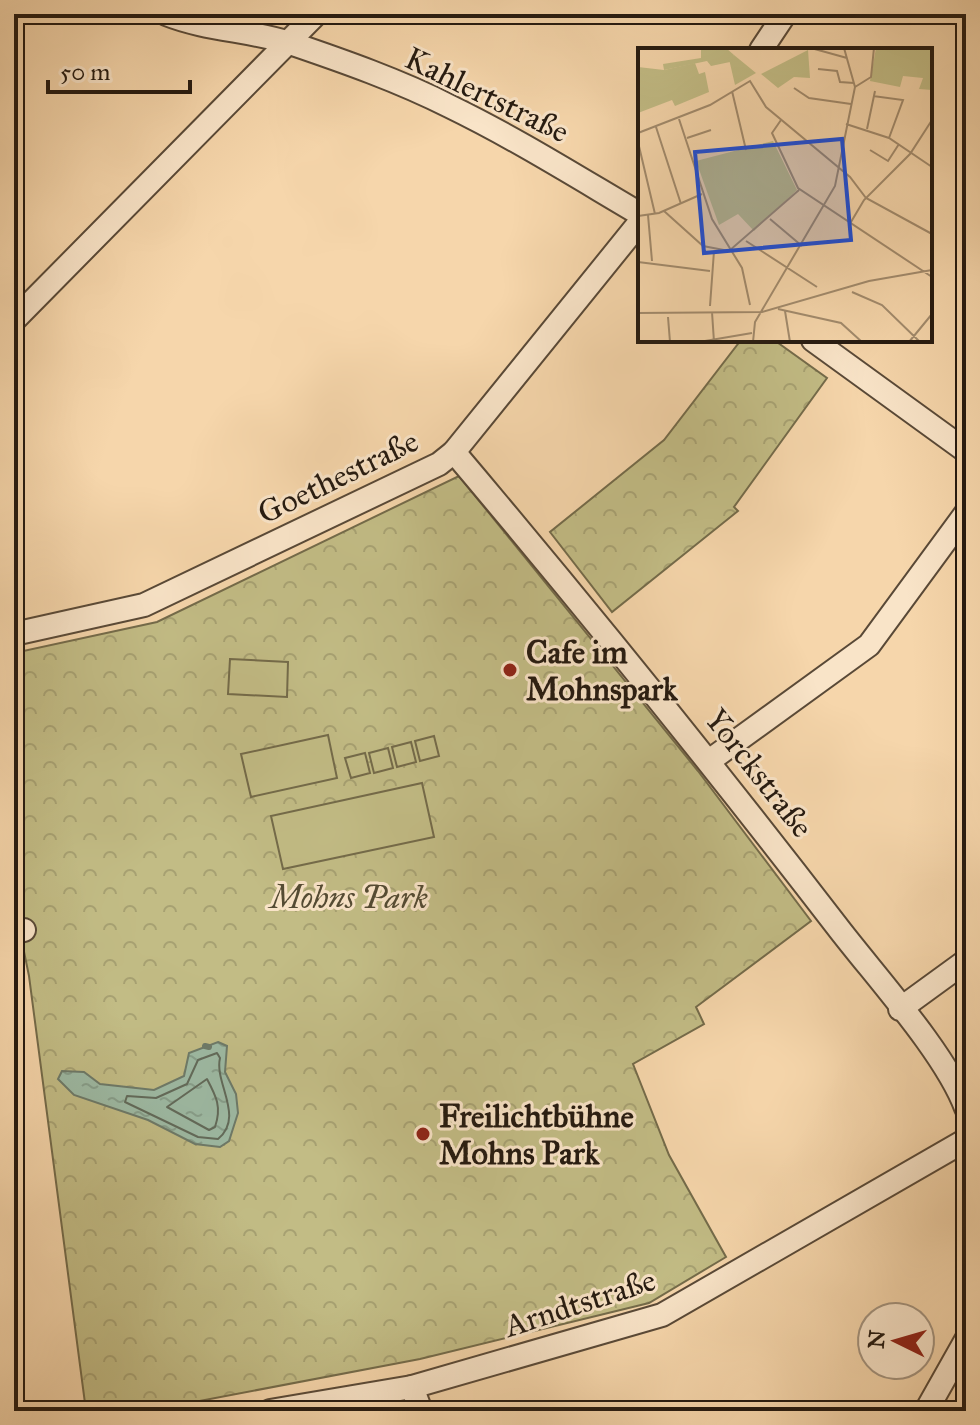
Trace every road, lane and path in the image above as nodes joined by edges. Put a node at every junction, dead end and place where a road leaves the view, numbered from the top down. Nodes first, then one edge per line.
1 (166, 14) edge
2 (205, 14) edge
3 (316, 14) edge
4 (785, 14) edge
5 (252, 33) junction
6 (289, 43) junction
7 (762, 48) edge
8 (638, 213) edge
9 (638, 224) edge
10 (14, 320) edge
11 (816, 342) edge
12 (966, 451) edge
13 (454, 452) junction
14 (966, 513) edge
15 (14, 634) edge
16 (709, 761) junction
17 (966, 961) edge
18 (900, 1009) junction
19 (966, 1108) edge
20 (966, 1140) edge
21 (966, 1340) edge
22 (412, 1387) junction
23 (270, 1411) edge
24 (421, 1411) edge
25 (926, 1411) edge

1 - 5 street, Kahlertstraße
2 - 5 street, Kahlertstraße
3 - 6 street
4 - 7 street
5 - 6 street, Kahlertstraße
6 - 8 street, Kahlertstraße
6 - 10 street
9 - 13 street, Goethestraße
11 - 12 street
13 - 15 street, Goethestraße
13 - 16 street, Yorckstraße
14 - 16 street
16 - 18 street, Yorckstraße
17 - 18 street
18 - 19 street, Yorckstraße
20 - 22 street, Arndtstraße
21 - 25 street
22 - 23 street, Arndtstraße
22 - 24 street

